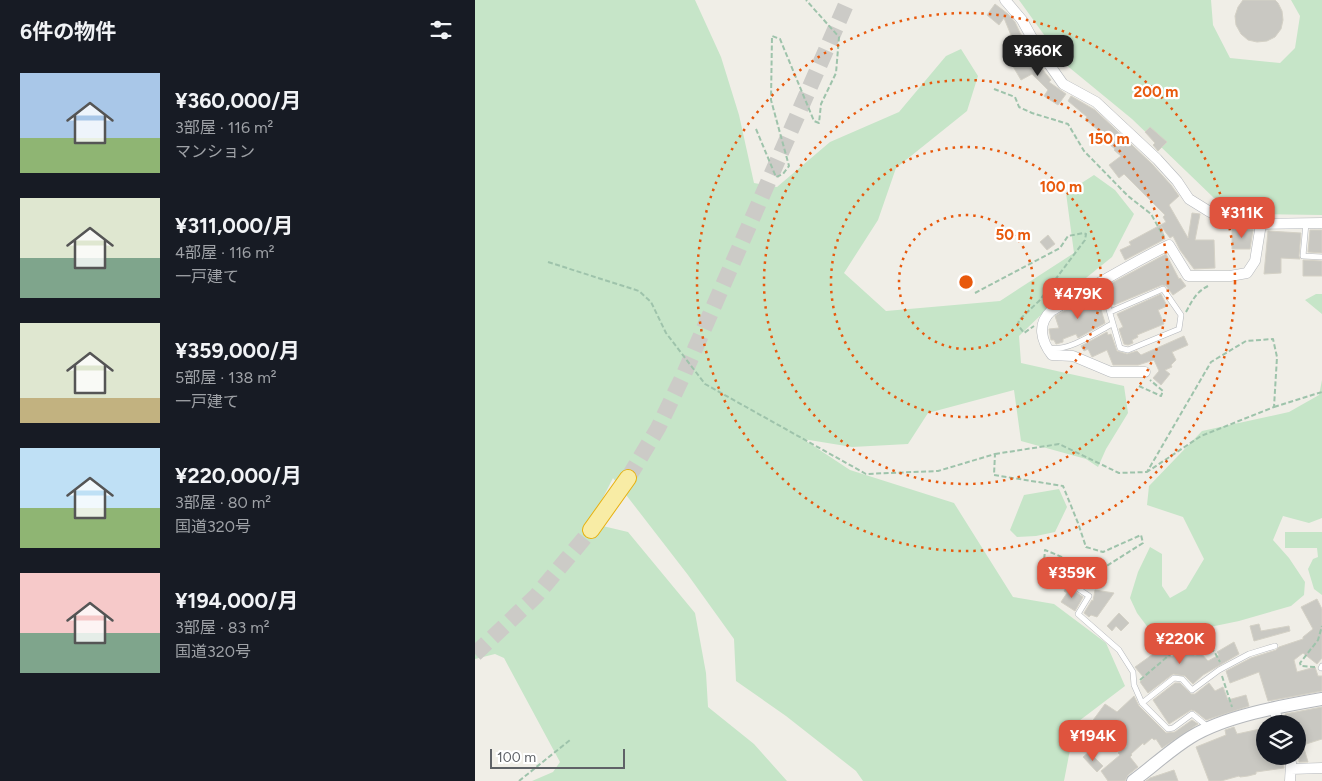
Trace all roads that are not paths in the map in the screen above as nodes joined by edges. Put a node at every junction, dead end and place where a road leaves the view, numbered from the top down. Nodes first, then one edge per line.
1 (1005, 0) edge
2 (1306, 222) junction
3 (1322, 223) edge
4 (1261, 224) junction
5 (1322, 257) edge
6 (1101, 281) junction
7 (1109, 312) junction
8 (1112, 324) junction
9 (1046, 347) junction
10 (1143, 372) road end
11 (628, 478) tunnel mouth
12 (591, 530) tunnel mouth
13 (1047, 568) road end
14 (1275, 646) dead end
15 (1322, 699) edge
16 (1142, 703) junction
17 (1275, 709) junction
18 (1277, 715) edge
19 (1209, 728) junction
20 (1322, 768) edge
21 (1291, 774) edge
22 (1133, 781) edge

1 - 4 street
2 - 3 street
2 - 4 street
2 - 5 lane
4 - 6 street
6 - 7 lane
6 - 9 street
7 - 8 lane
7 - 8 lane
8 - 9 lane
9 - 10 street
11 - 12 highway
13 - 16 lane
14 - 16 lane
15 - 17 street
16 - 19 lane
17 - 18 street
17 - 19 street
19 - 22 street
20 - 21 street

